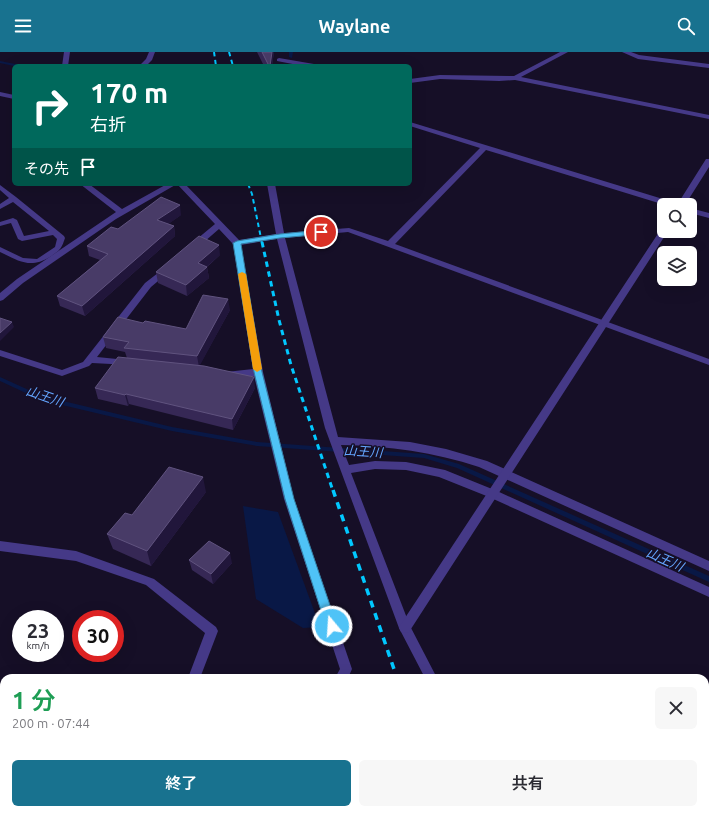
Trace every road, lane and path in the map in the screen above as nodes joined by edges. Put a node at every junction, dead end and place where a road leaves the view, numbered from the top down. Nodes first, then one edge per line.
1 (67, 52) edge
2 (152, 52) edge
3 (280, 52) edge
4 (565, 52) edge
5 (625, 52) edge
6 (278, 63) edge
7 (65, 64) edge
8 (144, 64) edge
9 (290, 64) edge
10 (709, 66) edge
11 (515, 78) junction
12 (412, 81) edge
13 (0, 94) edge
14 (12, 97) edge
15 (709, 117) edge
16 (412, 125) edge
17 (485, 147) junction
18 (709, 161) edge
19 (87, 186) edge
20 (169, 186) edge
21 (183, 186) edge
22 (271, 186) edge
23 (0, 187) edge
24 (14, 198) junction
25 (685, 198) edge
26 (657, 200) edge
27 (0, 207) edge
28 (121, 212) junction
29 (697, 212) edge
30 (709, 216) edge
31 (0, 224) edge
32 (219, 225) junction
33 (55, 232) junction
34 (280, 236) junction
35 (659, 238) edge
36 (237, 243) junction
37 (389, 245) junction
38 (0, 249) edge
39 (190, 250) edge
40 (57, 252) junction
41 (172, 265) edge
42 (0, 298) edge
43 (604, 324) junction
44 (0, 353) edge
45 (90, 359) junction
46 (709, 362) edge
47 (136, 364) edge
48 (258, 372) junction
49 (217, 373) edge
50 (336, 444) junction
51 (343, 465) junction
52 (505, 476) junction
53 (493, 494) junction
54 (0, 546) edge
55 (709, 566) edge
56 (709, 592) edge
57 (405, 628) junction
58 (196, 674) edge
59 (343, 674) edge
60 (429, 674) edge

1 - 7 street
2 - 8 street
3 - 6 street
4 - 11 street
5 - 10 street
6 - 9 street
11 - 12 street
11 - 15 street
13 - 14 street
16 - 17 street
17 - 26 street
17 - 37 street
18 - 25 street
19 - 28 street
20 - 28 street
21 - 32 street
22 - 34 street
23 - 24 lane
24 - 27 lane
24 - 33 lane
28 - 40 street
29 - 30 street
31 - 33 lane
32 - 36 street
32 - 39 street
33 - 40 lane
34 - 36 street
34 - 37 street
34 - 50 street
35 - 43 street
36 - 48 street
37 - 43 street
38 - 40 lane
40 - 42 street
41 - 45 street
43 - 46 street
43 - 52 street
44 - 45 street
45 - 47 street
48 - 49 street
48 - 59 street
50 - 51 street
50 - 52 street
51 - 53 street
51 - 57 street
52 - 53 street
52 - 55 street
53 - 56 street
53 - 57 street
54 - 58 street
57 - 60 street

